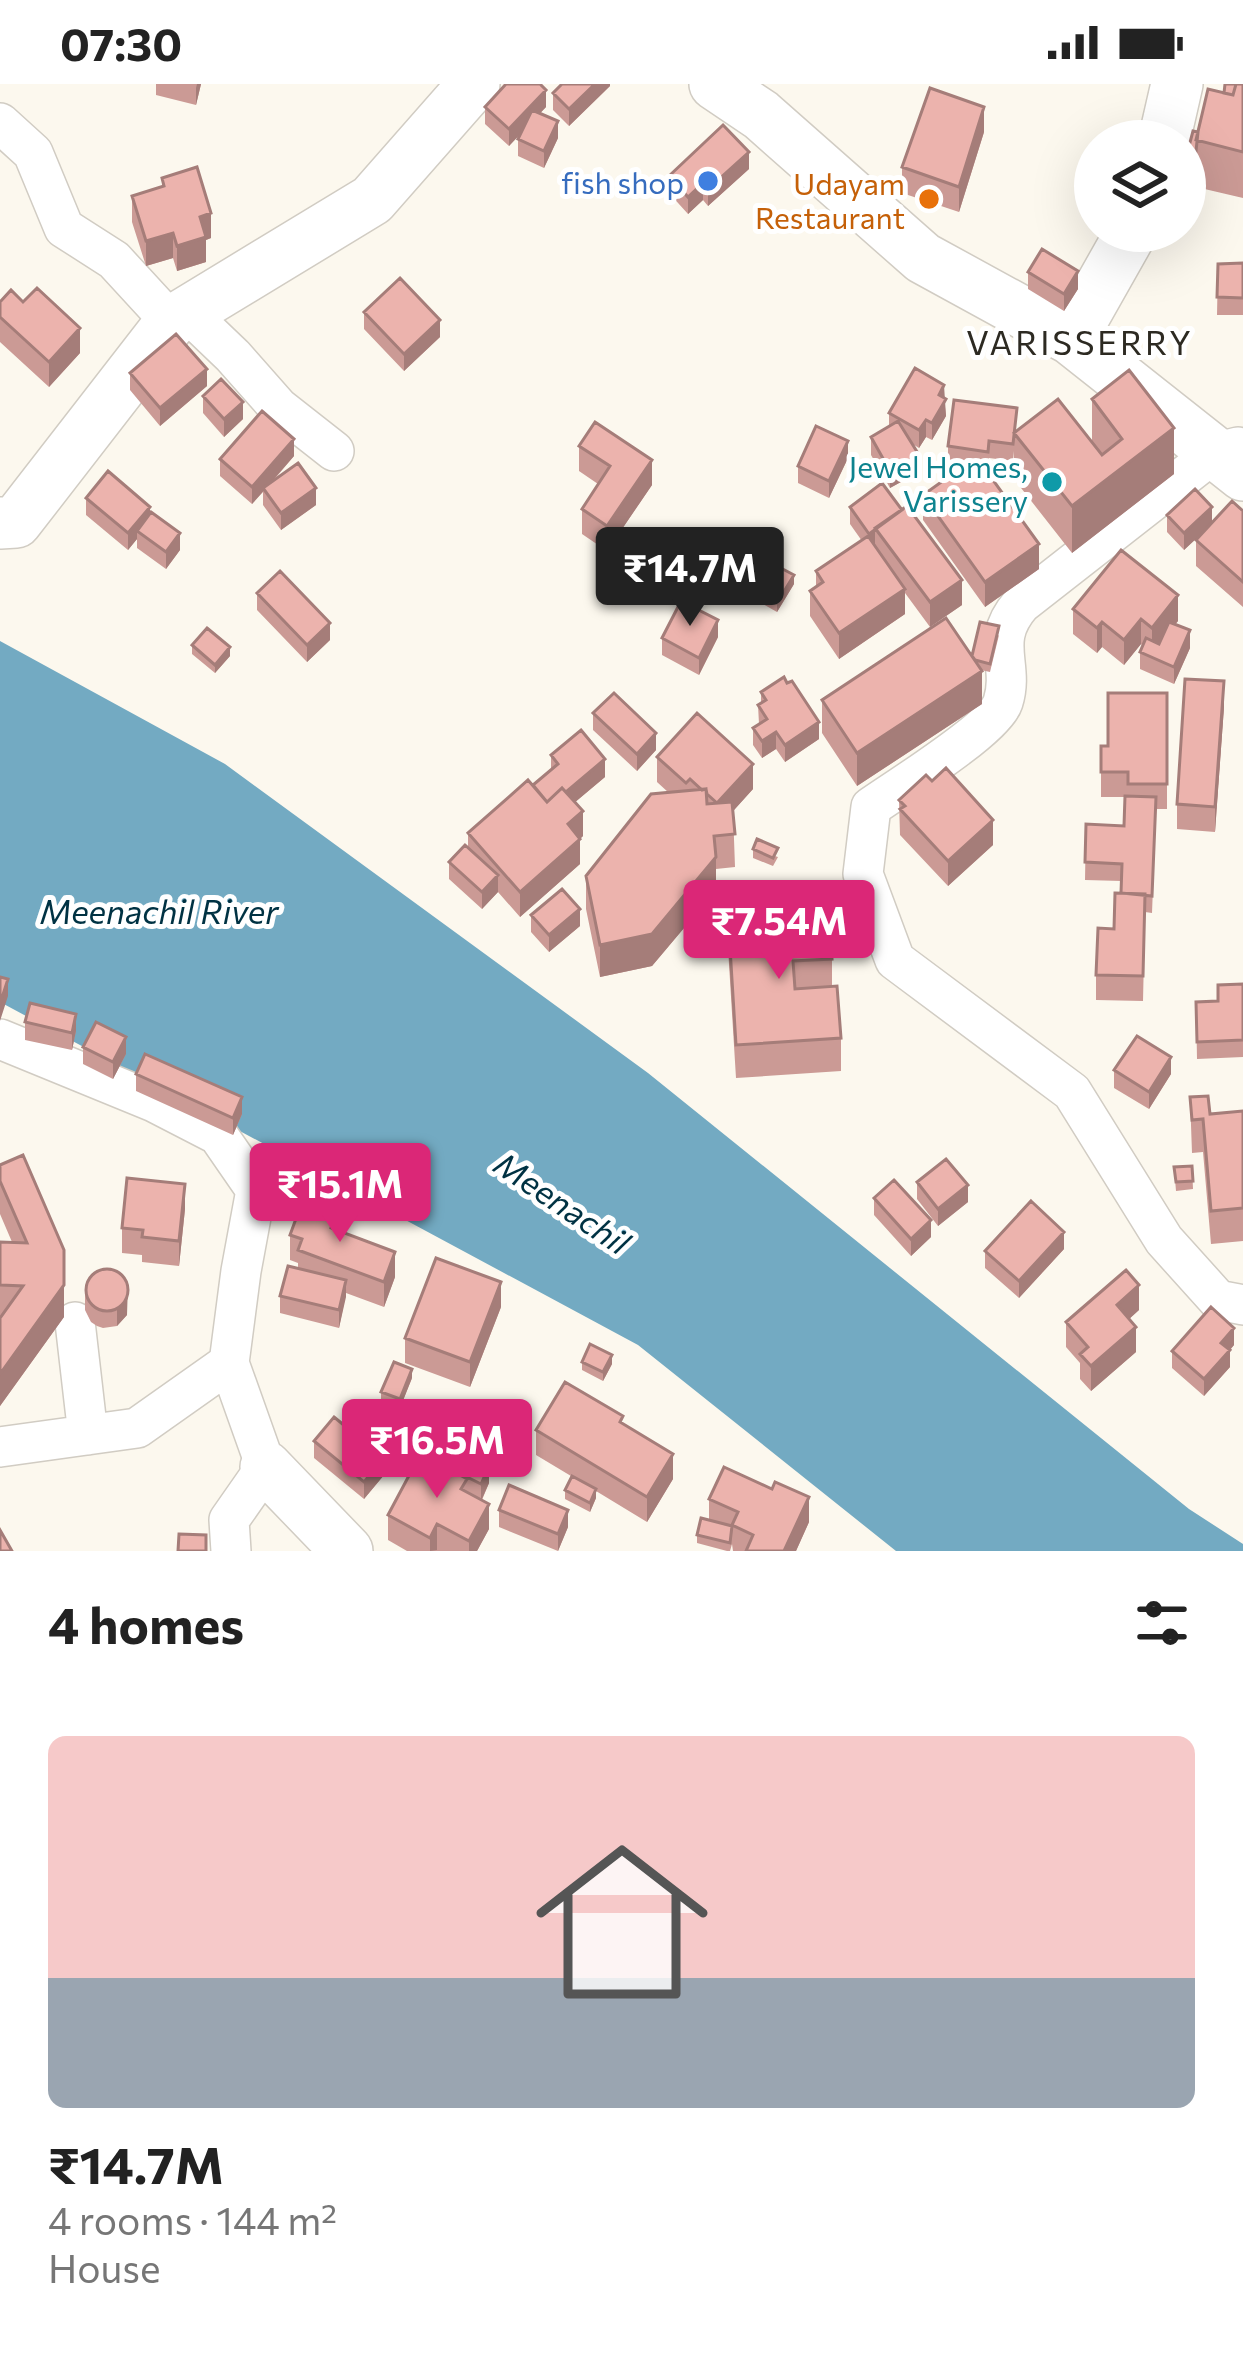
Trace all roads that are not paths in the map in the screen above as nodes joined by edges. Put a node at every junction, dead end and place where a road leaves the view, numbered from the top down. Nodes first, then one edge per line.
1 (474, 84) edge
2 (715, 84) edge
3 (1177, 84) edge
4 (762, 99) edge
5 (1169, 120) edge
6 (0, 124) edge
7 (1120, 252) edge
8 (179, 317) junction
9 (1071, 339) junction
10 (334, 451) dead end
11 (1233, 458) edge
12 (0, 524) edge
13 (0, 1039) edge
14 (1243, 1305) edge
15 (75, 1322) dead end
16 (229, 1363) junction
17 (88, 1435) junction
18 (0, 1447) edge
19 (266, 1467) junction
20 (231, 1551) edge
21 (347, 1551) edge

1 - 8 main road
2 - 4 main road
3 - 5 main road
4 - 9 main road
6 - 8 street
7 - 9 main road
8 - 10 street
8 - 12 main road
9 - 11 main road
11 - 14 street
13 - 16 street
15 - 17 street
16 - 17 street
16 - 19 street
17 - 18 street
19 - 20 street
19 - 21 main road

